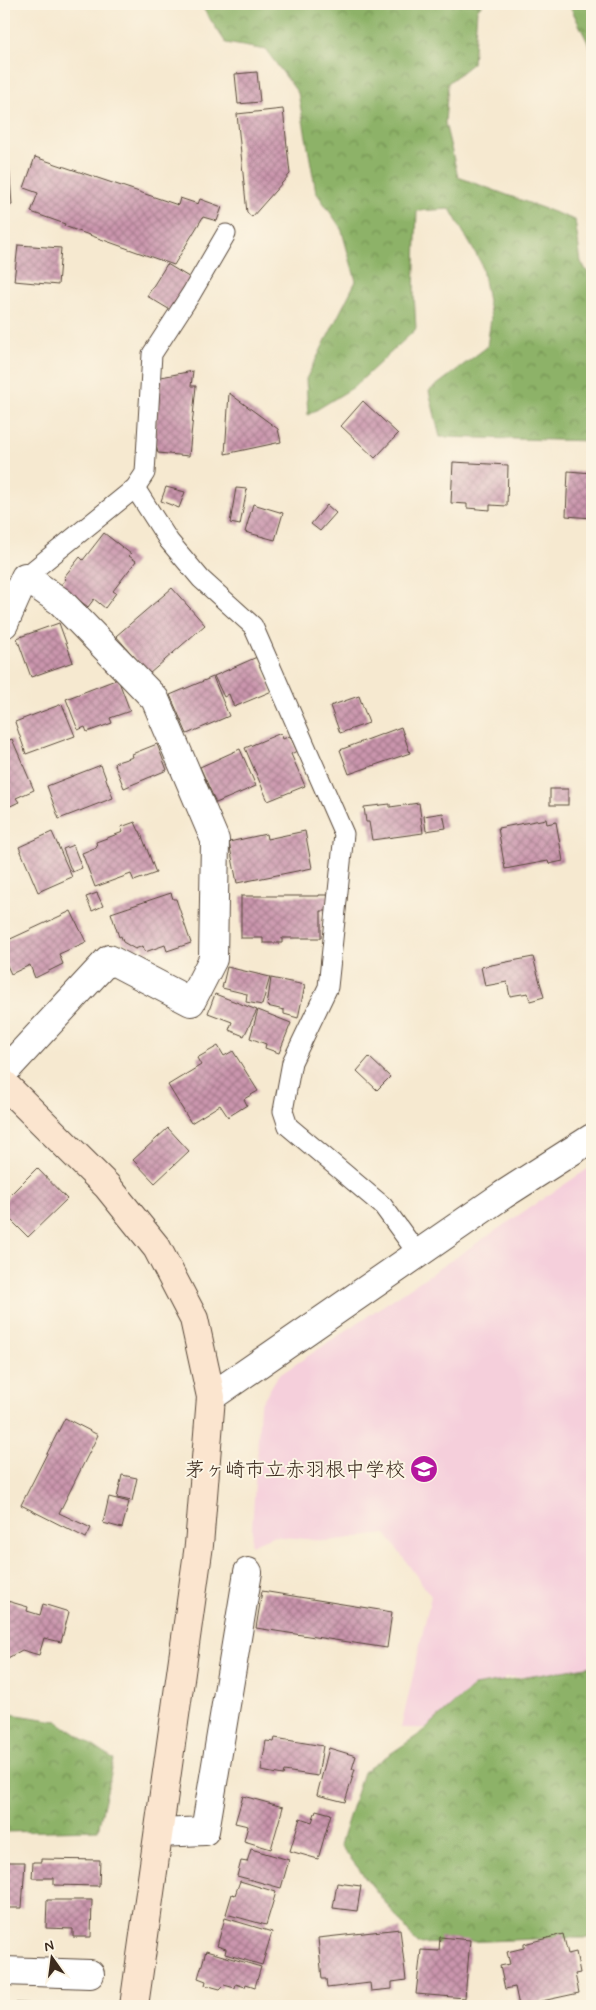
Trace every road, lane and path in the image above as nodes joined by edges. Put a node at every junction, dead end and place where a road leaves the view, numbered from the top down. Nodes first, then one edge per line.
1 (226, 234) dead end
2 (135, 488) junction
3 (26, 577) junction
4 (4, 624) edge
5 (4, 1072) edge
6 (4, 1084) edge
7 (592, 1138) edge
8 (418, 1254) junction
9 (211, 1397) junction
10 (248, 1572) dead end
11 (159, 1833) junction
12 (4, 1972) edge
13 (90, 1974) dead end
14 (134, 2006) edge

1 - 2 lane
2 - 3 lane
2 - 8 lane
3 - 4 street
3 - 5 street
6 - 9 street
7 - 8 street
8 - 9 street
9 - 11 street
10 - 11 street
11 - 14 street
12 - 13 street

